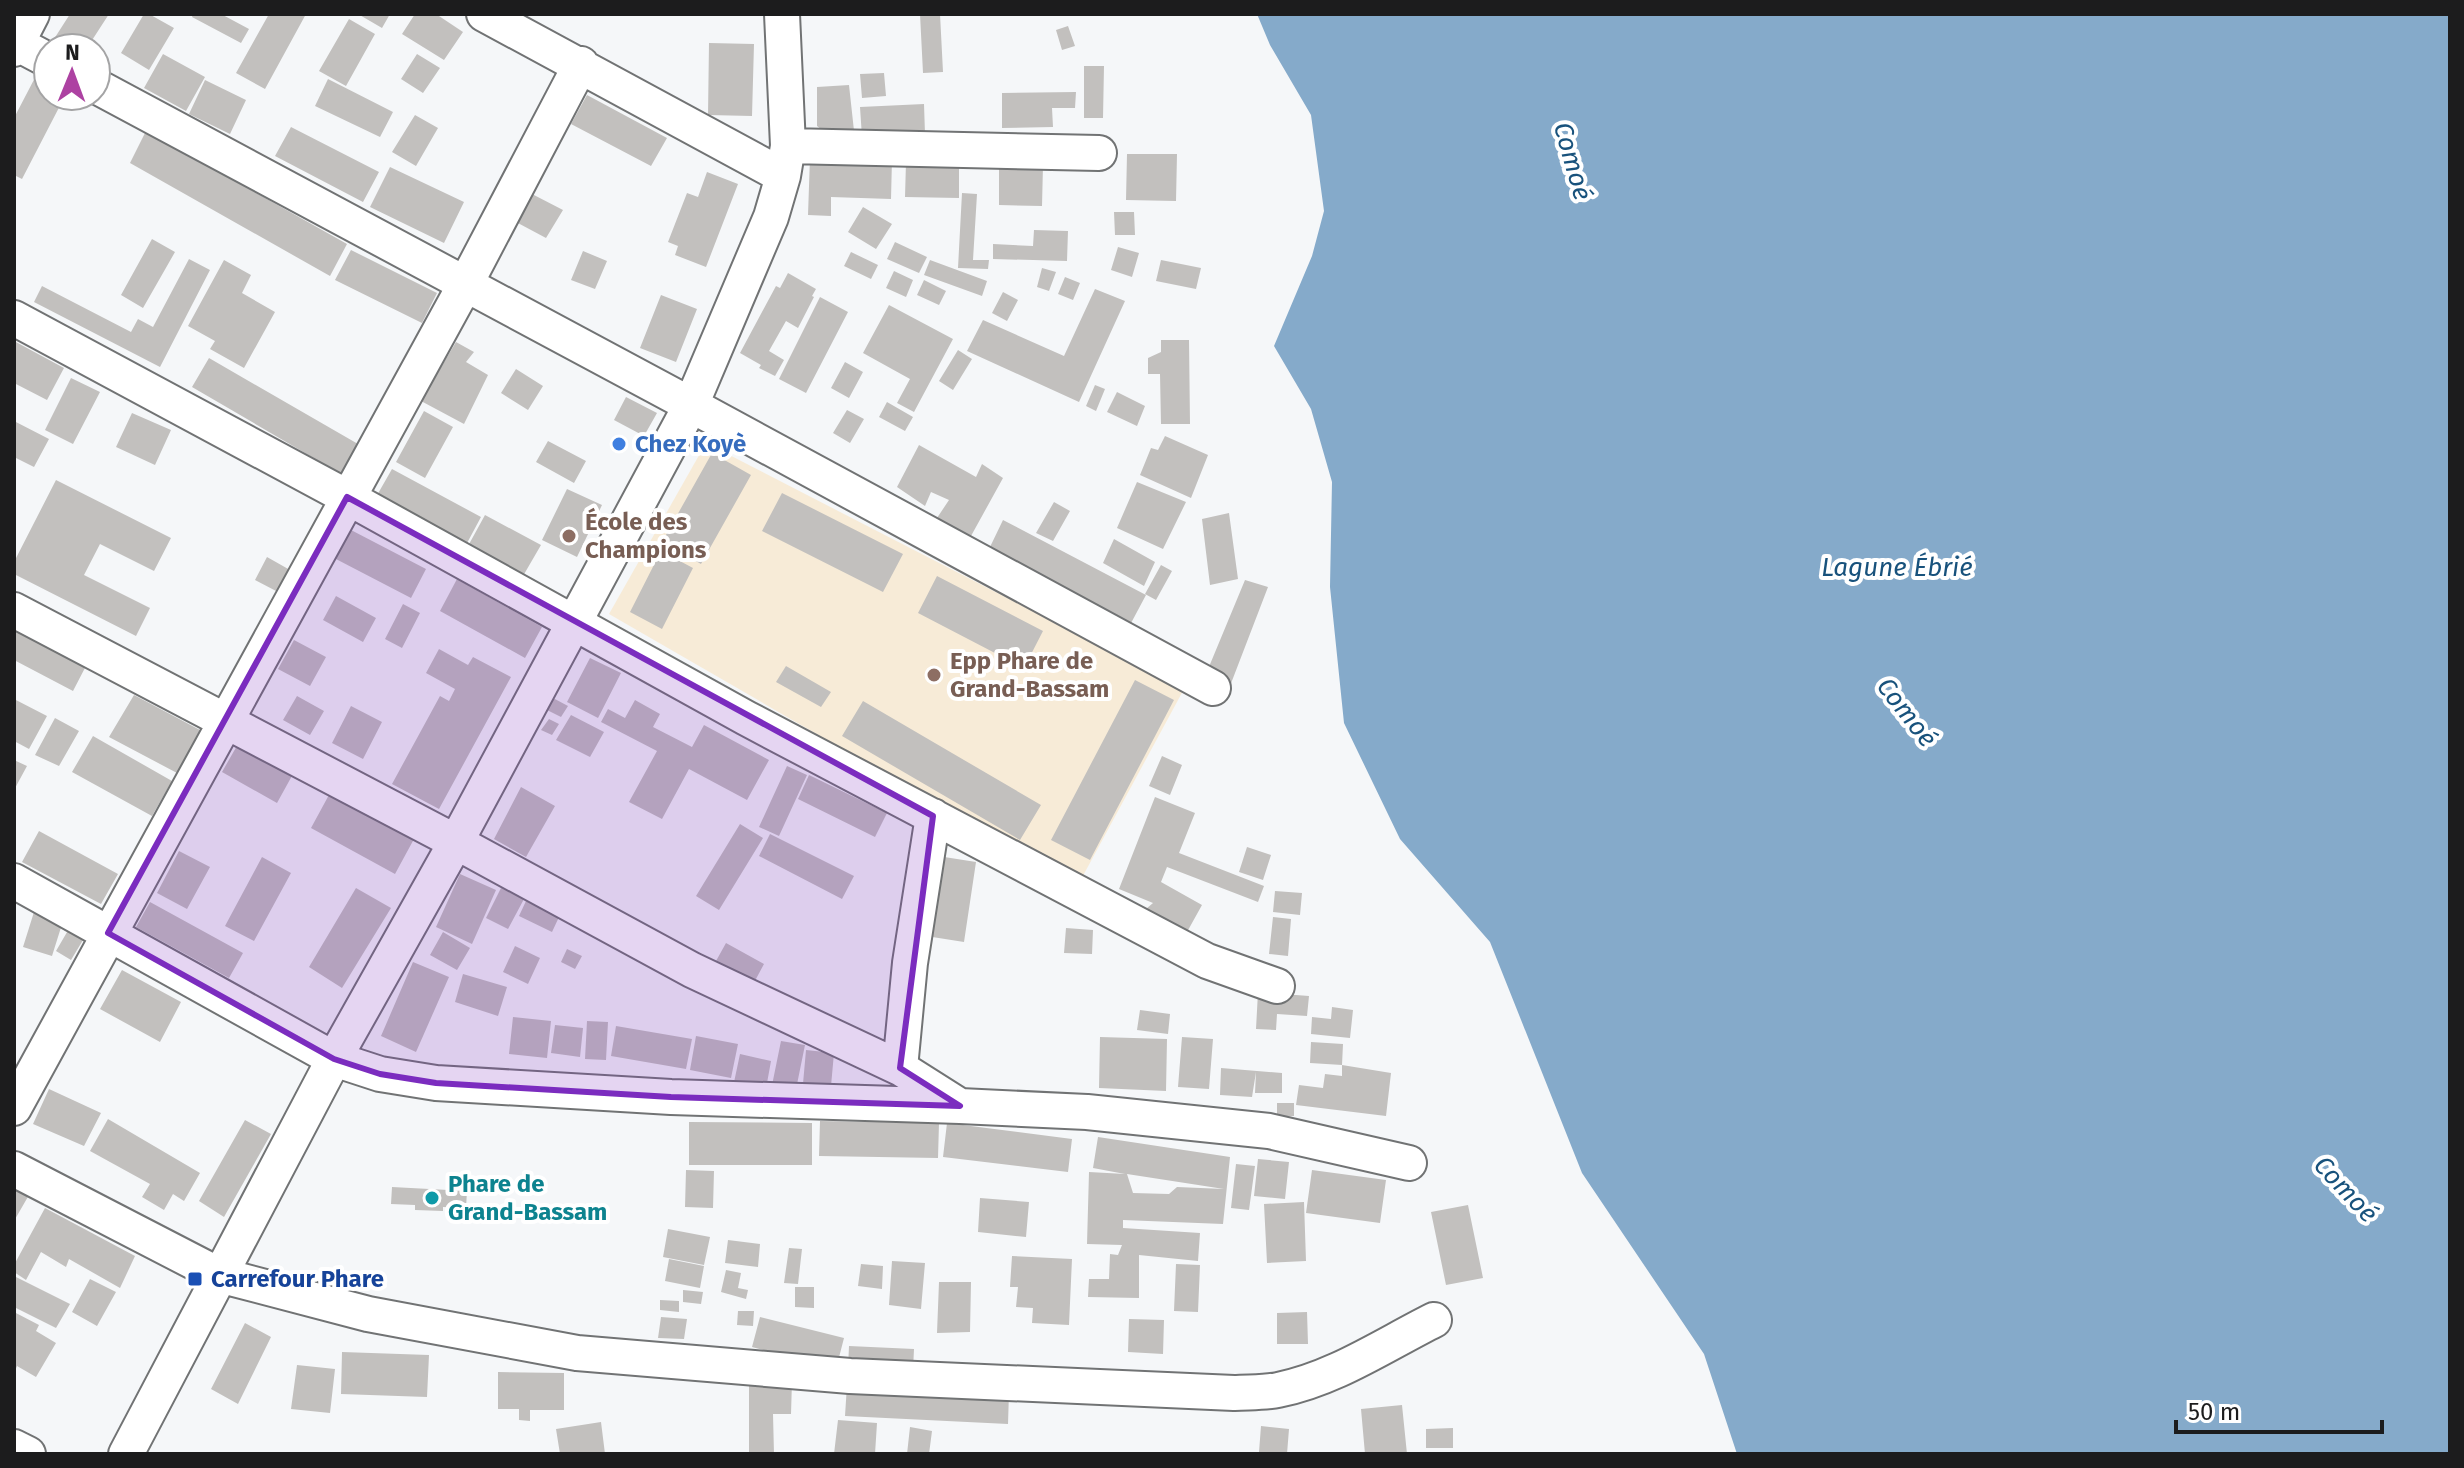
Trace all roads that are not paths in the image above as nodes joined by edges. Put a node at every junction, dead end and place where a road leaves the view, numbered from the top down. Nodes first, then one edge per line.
1 (484, 14) edge
2 (782, 14) edge
3 (581, 64) junction
4 (112, 95) edge
5 (1099, 153) dead end
6 (786, 161) junction
7 (466, 283) junction
8 (14, 318) edge
9 (691, 405) junction
10 (347, 497) junction
11 (14, 610) edge
12 (573, 622) junction
13 (1213, 688) dead end
14 (225, 722) junction
15 (933, 816) junction
16 (456, 842) junction
17 (14, 881) edge
18 (108, 933) junction
19 (1277, 986) dead end
20 (334, 1059) junction
21 (900, 1068) junction
22 (960, 1106) junction
23 (14, 1108) edge
24 (1409, 1163) dead end
25 (14, 1169) edge
26 (219, 1275) junction
27 (1434, 1320) dead end
28 (14, 1447) edge
29 (28, 1454) edge
30 (126, 1454) edge

1 - 3 street
2 - 6 street
3 - 6 street
3 - 7 street
4 - 7 street
5 - 6 street
6 - 9 street
7 - 9 street
7 - 10 street
8 - 10 street
9 - 12 street
9 - 13 street
10 - 12 street
10 - 14 street
11 - 14 street
12 - 15 street
12 - 16 street
14 - 16 street
14 - 18 street
15 - 19 street
15 - 21 street
16 - 20 street
16 - 21 street
17 - 18 street
18 - 20 street
18 - 23 street
20 - 22 street
20 - 26 street
21 - 22 street
22 - 24 street
25 - 26 street
26 - 27 street
26 - 30 street
28 - 29 street

